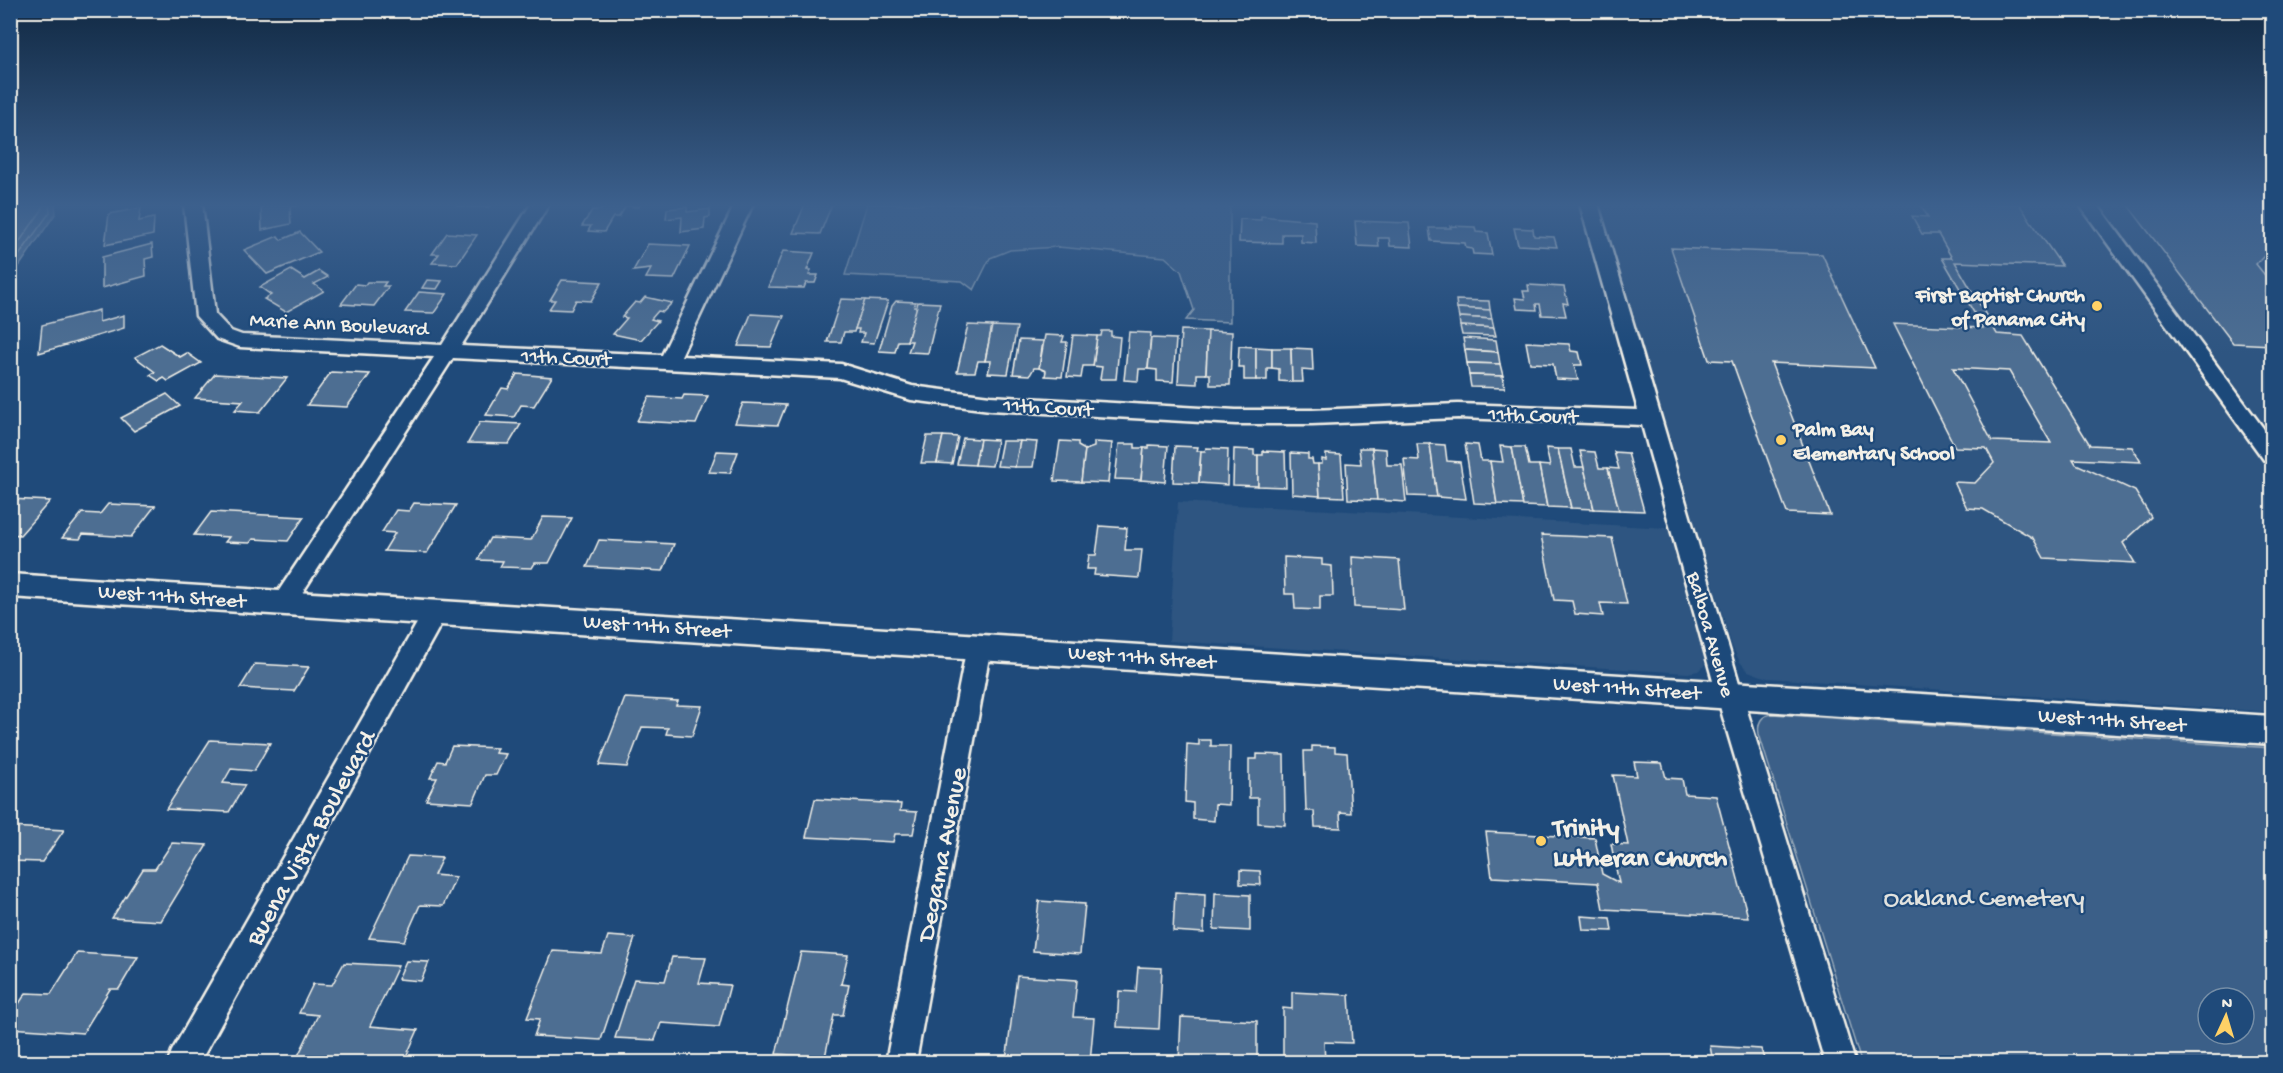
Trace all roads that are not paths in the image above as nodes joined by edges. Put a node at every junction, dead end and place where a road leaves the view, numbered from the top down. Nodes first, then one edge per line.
1 (198, 254) edge
2 (509, 254) edge
3 (720, 254) edge
4 (1604, 254) edge
5 (2125, 254) edge
6 (448, 351) junction
7 (669, 361) junction
8 (1651, 418) junction
9 (2272, 455) edge
10 (10, 585) edge
11 (284, 602) junction
12 (436, 611) junction
13 (979, 646) junction
14 (1730, 694) junction
15 (2272, 730) edge
16 (183, 1062) edge
17 (901, 1062) edge
18 (1840, 1062) edge

1 - 6 street, Marie Ann Boulevard
2 - 6 street
3 - 7 street
4 - 8 street, Balboa Avenue
5 - 9 street
6 - 7 street, 11th Court
6 - 11 street
7 - 8 street, 11th Court
8 - 14 street, Balboa Avenue
10 - 11 main road, West 11th Street
11 - 12 main road, West 11th Street
12 - 13 main road, West 11th Street
12 - 16 street, Buena Vista Boulevard
13 - 14 main road, West 11th Street
13 - 17 street, Degama Avenue
14 - 15 main road, West 11th Street
14 - 18 street, Balboa Avenue

